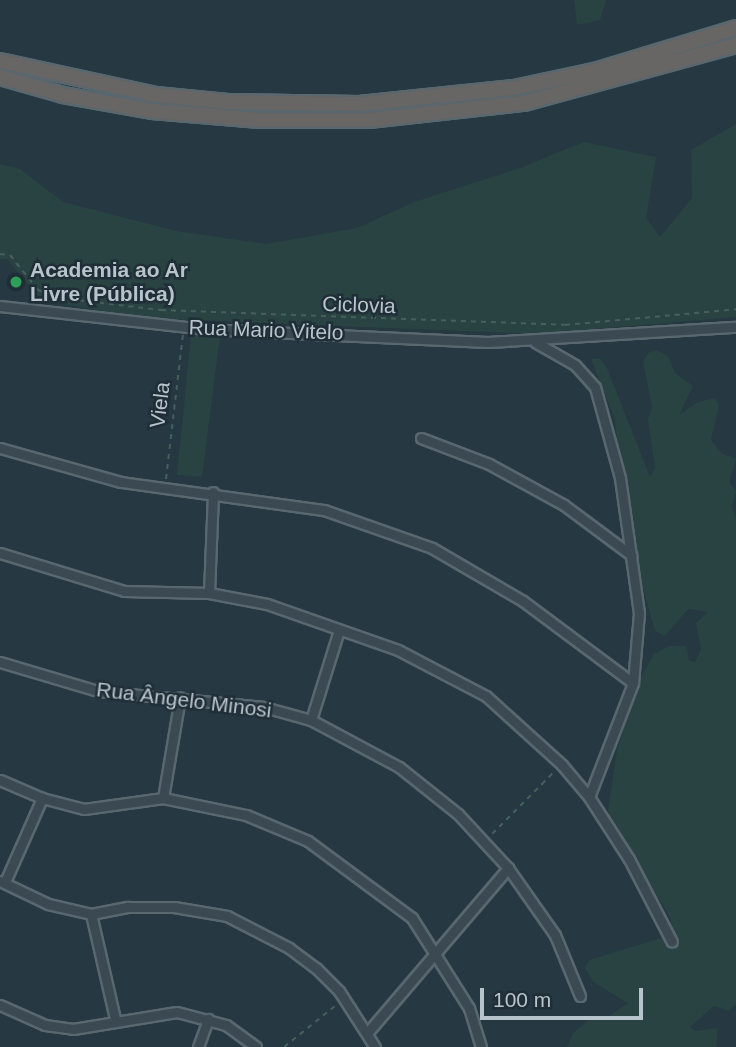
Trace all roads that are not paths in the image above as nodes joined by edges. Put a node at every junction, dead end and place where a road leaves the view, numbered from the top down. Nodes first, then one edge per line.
1 (736, 28) edge
2 (736, 45) edge
3 (0, 61) edge
4 (0, 77) edge
5 (0, 306) edge
6 (736, 327) edge
7 (533, 340) junction
8 (421, 438) dead end
9 (0, 448) edge
10 (213, 492) junction
11 (0, 553) edge
12 (631, 555) junction
13 (209, 593) junction
14 (339, 631) junction
15 (0, 662) edge
16 (633, 683) junction
17 (180, 698) junction
18 (310, 720) junction
19 (0, 780) edge
20 (589, 797) junction
21 (163, 798) junction
22 (42, 799) junction
23 (508, 868) junction
24 (2, 882) edge
25 (91, 914) junction
26 (672, 942) dead end
27 (436, 951) junction
28 (580, 996) dead end
29 (0, 1005) edge
30 (208, 1019) junction
31 (115, 1020) junction
32 (368, 1032) junction
33 (198, 1047) edge
34 (256, 1047) edge
35 (375, 1047) edge
36 (481, 1047) edge

1 - 3 highway
2 - 4 highway
5 - 7 street, Rua Mario Vitelo
6 - 7 street, Rua Mario Vitelo
7 - 12 street
8 - 12 street
9 - 10 street
10 - 13 street
10 - 16 street
11 - 13 street
12 - 16 street
13 - 14 street
14 - 18 street
14 - 20 street
15 - 17 street, Rua Ângelo Minosi
16 - 20 street
17 - 18 street, Rua Ângelo Minosi
17 - 21 street
18 - 23 street, Rua Ângelo Minosi
19 - 22 street
20 - 26 street
21 - 22 street
21 - 27 street
22 - 24 street
23 - 27 street
23 - 28 street, Rua Ângelo Minosi
24 - 25 street
25 - 31 street
25 - 32 street
27 - 32 street
27 - 36 street
29 - 31 street
30 - 31 street
30 - 33 street
30 - 34 street
32 - 35 street

